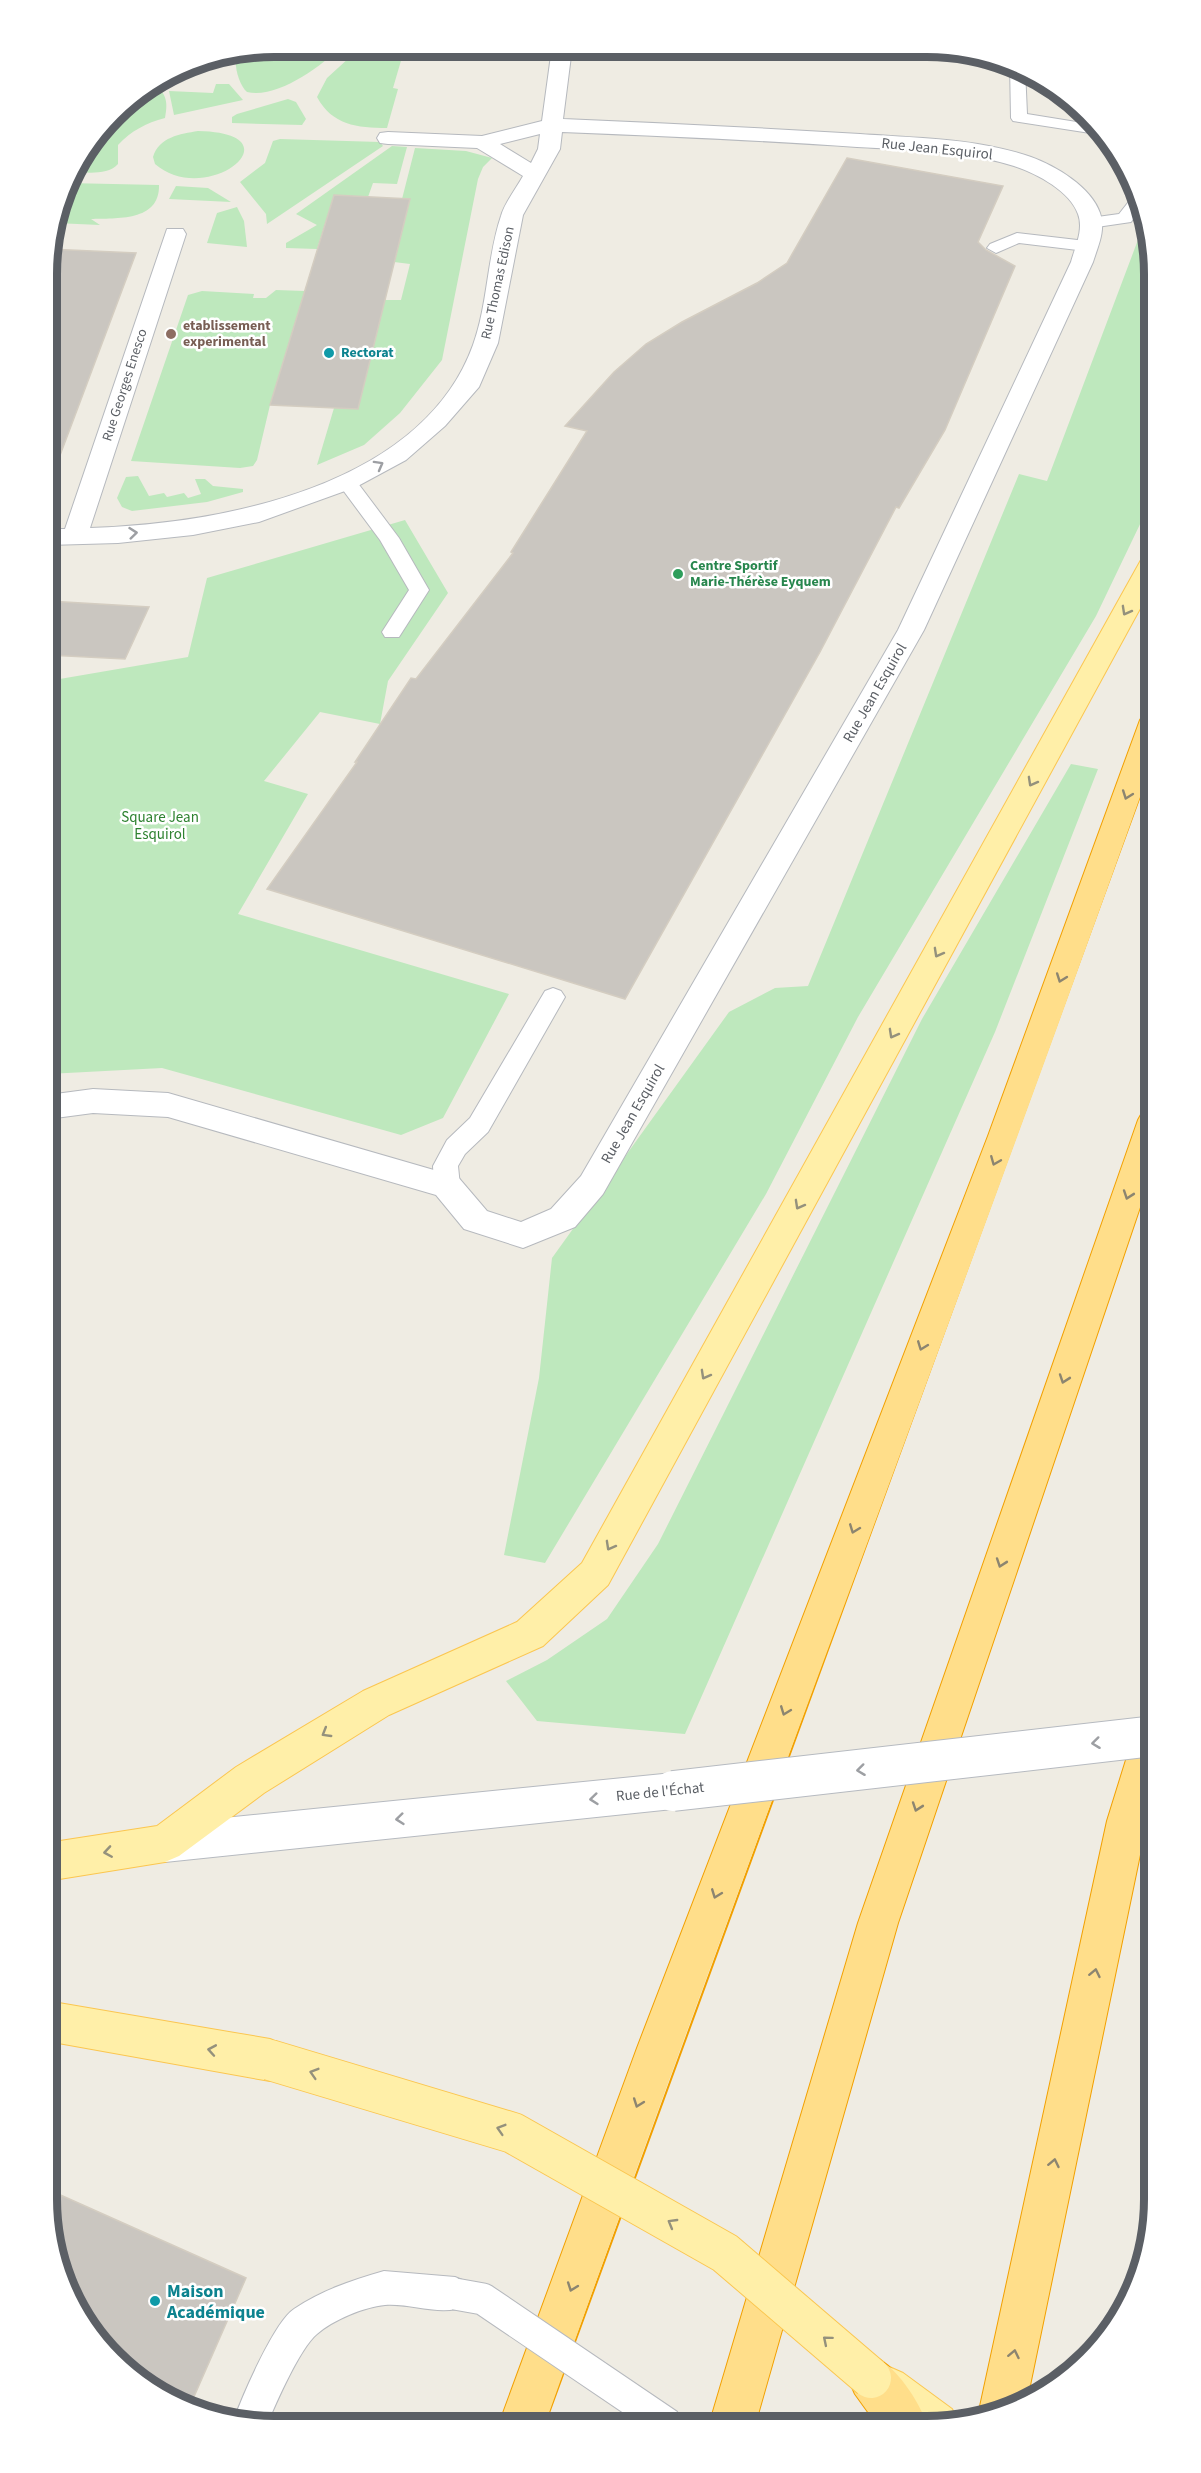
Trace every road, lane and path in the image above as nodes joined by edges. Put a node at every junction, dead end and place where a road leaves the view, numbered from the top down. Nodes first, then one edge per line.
1 (561, 57) edge
2 (1017, 77) edge
3 (550, 126) junction
4 (1087, 128) edge
5 (388, 138) dead end
6 (482, 142) junction
7 (534, 174) junction
8 (1133, 208) edge
9 (175, 234) dead end
10 (1088, 235) junction
11 (996, 248) dead end
12 (347, 482) junction
13 (75, 536) junction
14 (57, 537) edge
15 (1144, 578) edge
16 (392, 632) dead end
17 (1144, 748) edge
18 (553, 997) dead end
19 (57, 1106) edge
20 (1144, 1149) edge
21 (447, 1186) junction
22 (1144, 1737) edge
23 (1144, 1764) edge
24 (165, 1843) junction
25 (57, 1860) edge
26 (57, 2023) edge
27 (872, 2378) junction
28 (1004, 2401) edge
29 (253, 2415) edge
30 (525, 2416) edge
31 (656, 2416) edge
32 (735, 2416) edge
33 (898, 2416) edge
34 (924, 2416) edge

1 - 3 street, Rue Thomas Edison
2 - 4 lane
3 - 6 street, Rue Jean Esquirol
3 - 7 street, Rue Thomas Edison
3 - 10 street, Rue Jean Esquirol
5 - 6 street
6 - 7 street
12 -> 7 street, Rue Thomas Edison
8 - 10 lane
9 - 13 street, Rue Georges Enesco
10 - 11 lane
10 - 21 street, Rue Jean Esquirol
13 -> 12 street, Rue Thomas Edison
12 - 16 lane
13 - 14 street, Rue Thomas Edison
15 -> 24 main road
17 -> 30 highway
18 - 21 lane
19 - 21 street
20 -> 32 highway
22 -> 24 street, Rue de l'Échat, bridge
28 -> 23 highway
24 -> 25 main road
27 -> 26 main road, bridge
27 - 33 highway
27 - 34 main road
29 - 31 lane, bridge

